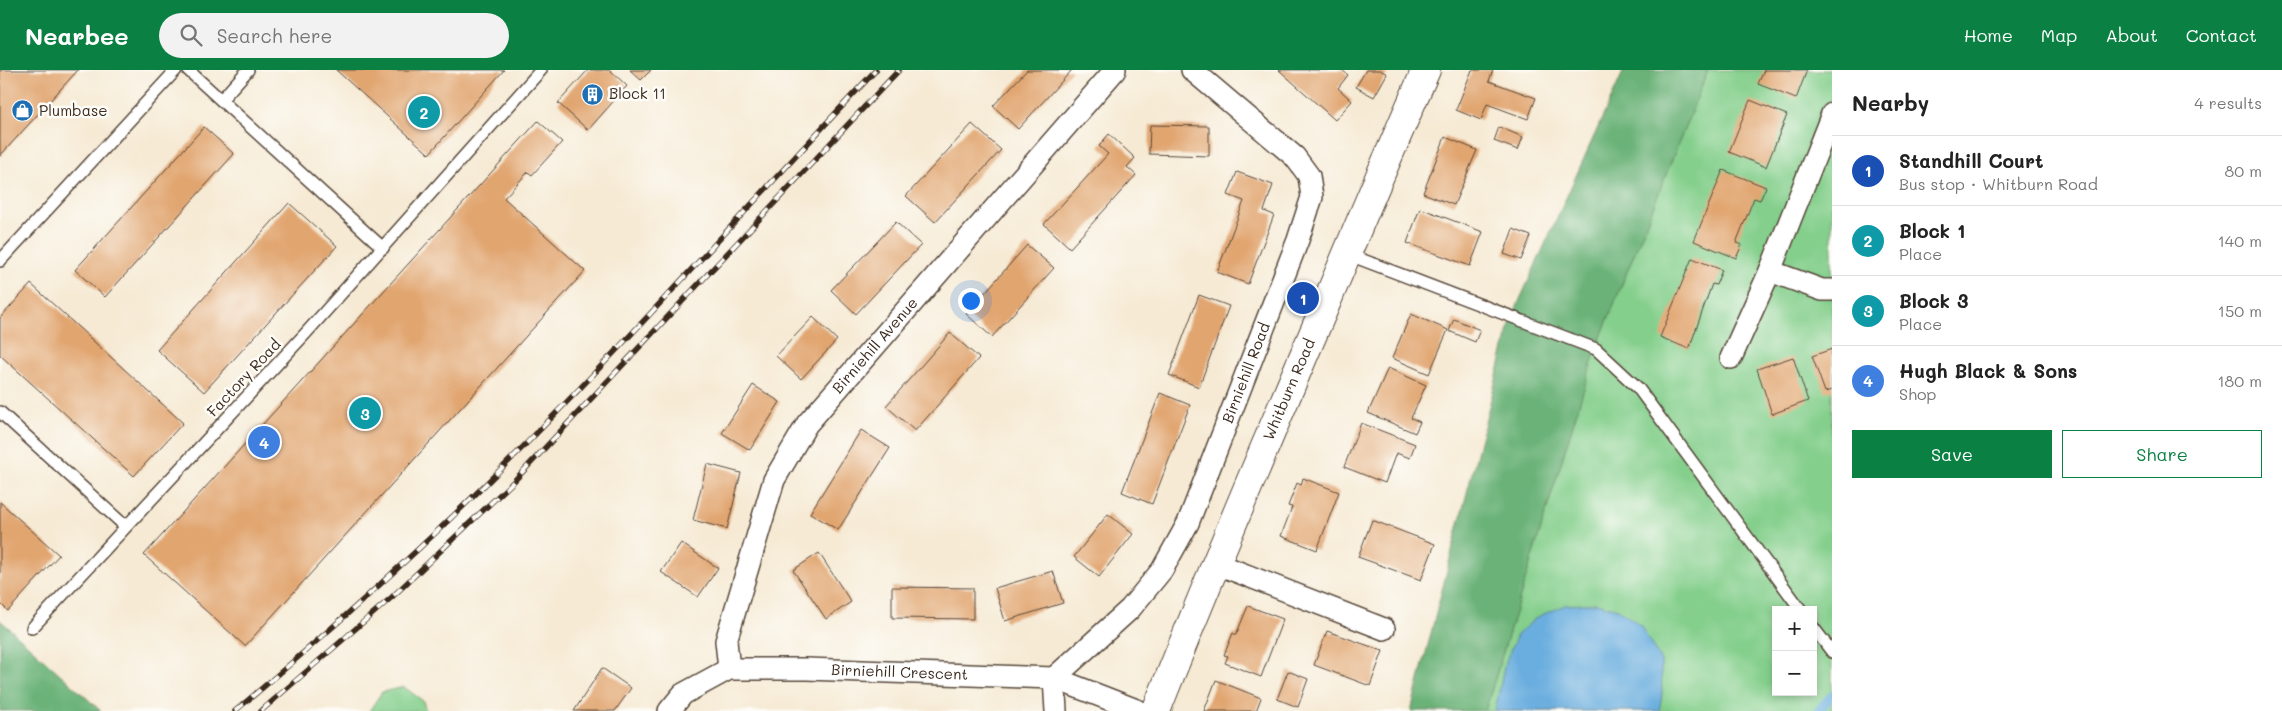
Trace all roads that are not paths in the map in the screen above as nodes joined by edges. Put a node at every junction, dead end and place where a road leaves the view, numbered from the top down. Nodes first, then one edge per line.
1 (176, 70) edge
2 (188, 70) edge
3 (248, 70) edge
4 (542, 70) edge
5 (1115, 70) edge
6 (1192, 70) edge
7 (1426, 70) edge
8 (221, 100) junction
9 (1832, 114) edge
10 (383, 248) junction
11 (1347, 254) junction
12 (0, 261) edge
13 (1770, 271) junction
14 (1832, 290) edge
15 (1731, 358) dead end
16 (0, 412) edge
17 (125, 526) junction
18 (1215, 563) junction
19 (1798, 606) edge
20 (32, 628) dead end
21 (1384, 628) dead end
22 (1817, 631) edge
23 (1832, 652) edge
24 (728, 669) junction
25 (1054, 678) junction
26 (668, 711) edge
27 (1056, 711) edge
28 (1139, 711) edge
29 (1156, 711) edge

1 - 12 lane
2 - 8 lane
3 - 8 lane
4 - 10 lane, Factory Road
5 - 24 street, Birniehill Avenue
6 - 25 street, Birniehill Road
7 - 11 main road, Whitburn Road
8 - 10 lane
9 - 13 street
10 - 17 lane, Factory Road
11 - 18 main road, Whitburn Road
11 - 19 lane
13 - 14 street
13 - 15 street
16 - 17 lane
17 - 20 lane, Factory Road
18 - 21 street
18 - 29 main road, Whitburn Road
22 - 23 lane
24 - 25 street, Birniehill Crescent
24 - 26 street, Birniehill Crescent
25 - 27 street
25 - 28 street, Birniehill Crescent

